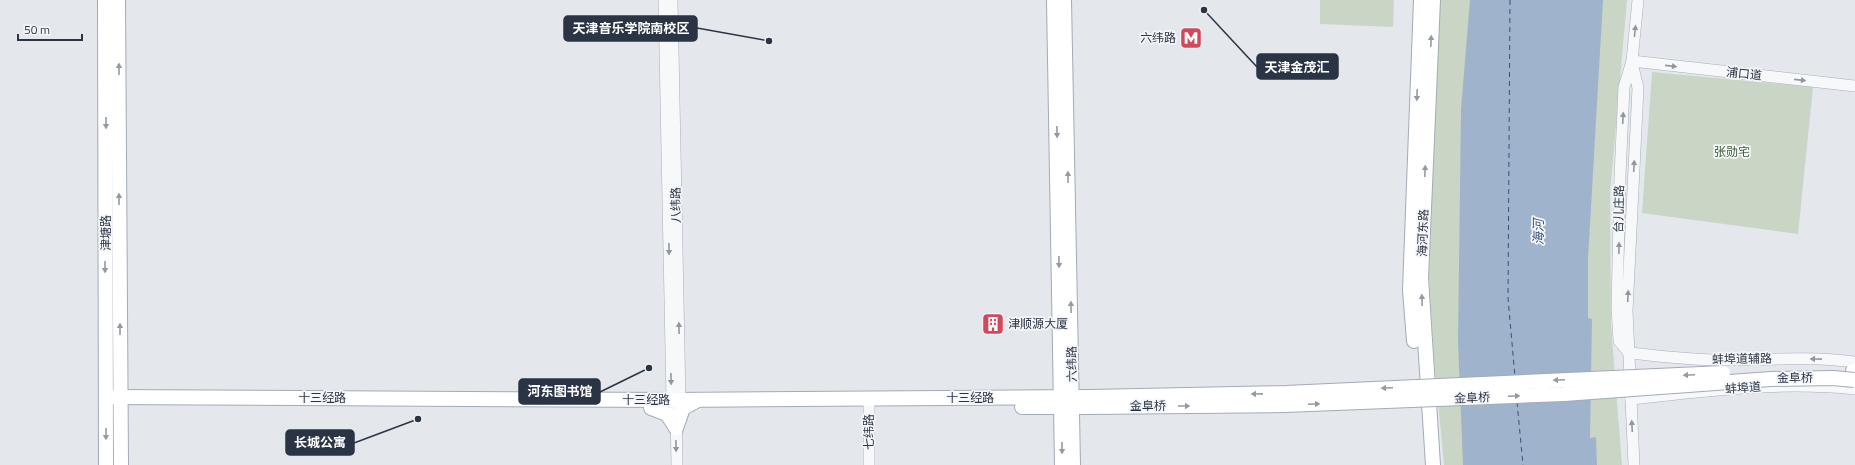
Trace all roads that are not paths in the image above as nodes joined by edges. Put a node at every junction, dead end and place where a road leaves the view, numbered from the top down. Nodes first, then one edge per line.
1 (105, 0) edge
2 (118, 0) edge
3 (664, 0) edge
4 (672, 0) edge
5 (1054, 0) edge
6 (1064, 0) edge
7 (1421, 0) edge
8 (1433, 0) edge
9 (1638, 0) edge
10 (1632, 61) junction
11 (1855, 86) edge
12 (1629, 353) junction
13 (113, 368) junction
14 (1855, 376) edge
15 (117, 399) junction
16 (1631, 399) junction
17 (155, 402) junction
18 (869, 402) junction
19 (1090, 402) junction
20 (678, 404) junction
21 (1065, 404) junction
22 (651, 408) junction
23 (676, 428) junction
24 (1073, 430) junction
25 (106, 465) edge
26 (121, 465) edge
27 (677, 465) edge
28 (870, 465) edge
29 (1062, 465) edge
30 (1073, 465) edge
31 (1423, 465) edge
32 (1433, 465) edge
33 (1634, 465) edge

1 -> 13 main road, 津塘路
13 -> 2 main road, 津塘路
3 -> 20 street, 八纬路
20 -> 4 street, 八纬路
5 -> 21 main road, 六纬路
21 -> 6 main road, 六纬路
7 -> 31 main road, 海河东路
32 -> 8 main road, 海河东路
10 -> 9 street, 台儿庄路
10 -> 11 street, 浦口道
12 -> 10 street, 台儿庄路
14 -> 12 street, 蚌埠道辅路
12 - 16 street, 台儿庄路
13 - 15 main road, 津塘路
13 - 17 main road
14 - 16 street, 蚌埠道
14 - 19 main road, 金阜桥, bridge
15 - 17 main road, 十三经路
15 -> 25 main road, 津塘路
15 - 26 main road, 津塘路
33 -> 16 street, 台儿庄路
17 - 20 main road, 十三经路
17 - 22 main road, 十三经路
18 - 20 main road, 十三经路
18 - 20 main road, 十三经路
18 - 21 main road, 十三经路
18 - 21 main road, 十三经路
18 - 28 street, 七纬路
19 - 21 main road, 十三经路
19 - 24 main road
20 - 22 main road, 十三经路
20 - 23 main road
21 - 24 main road
21 -> 29 main road, 六纬路
22 - 23 main road
23 -> 27 street
24 - 30 main road

